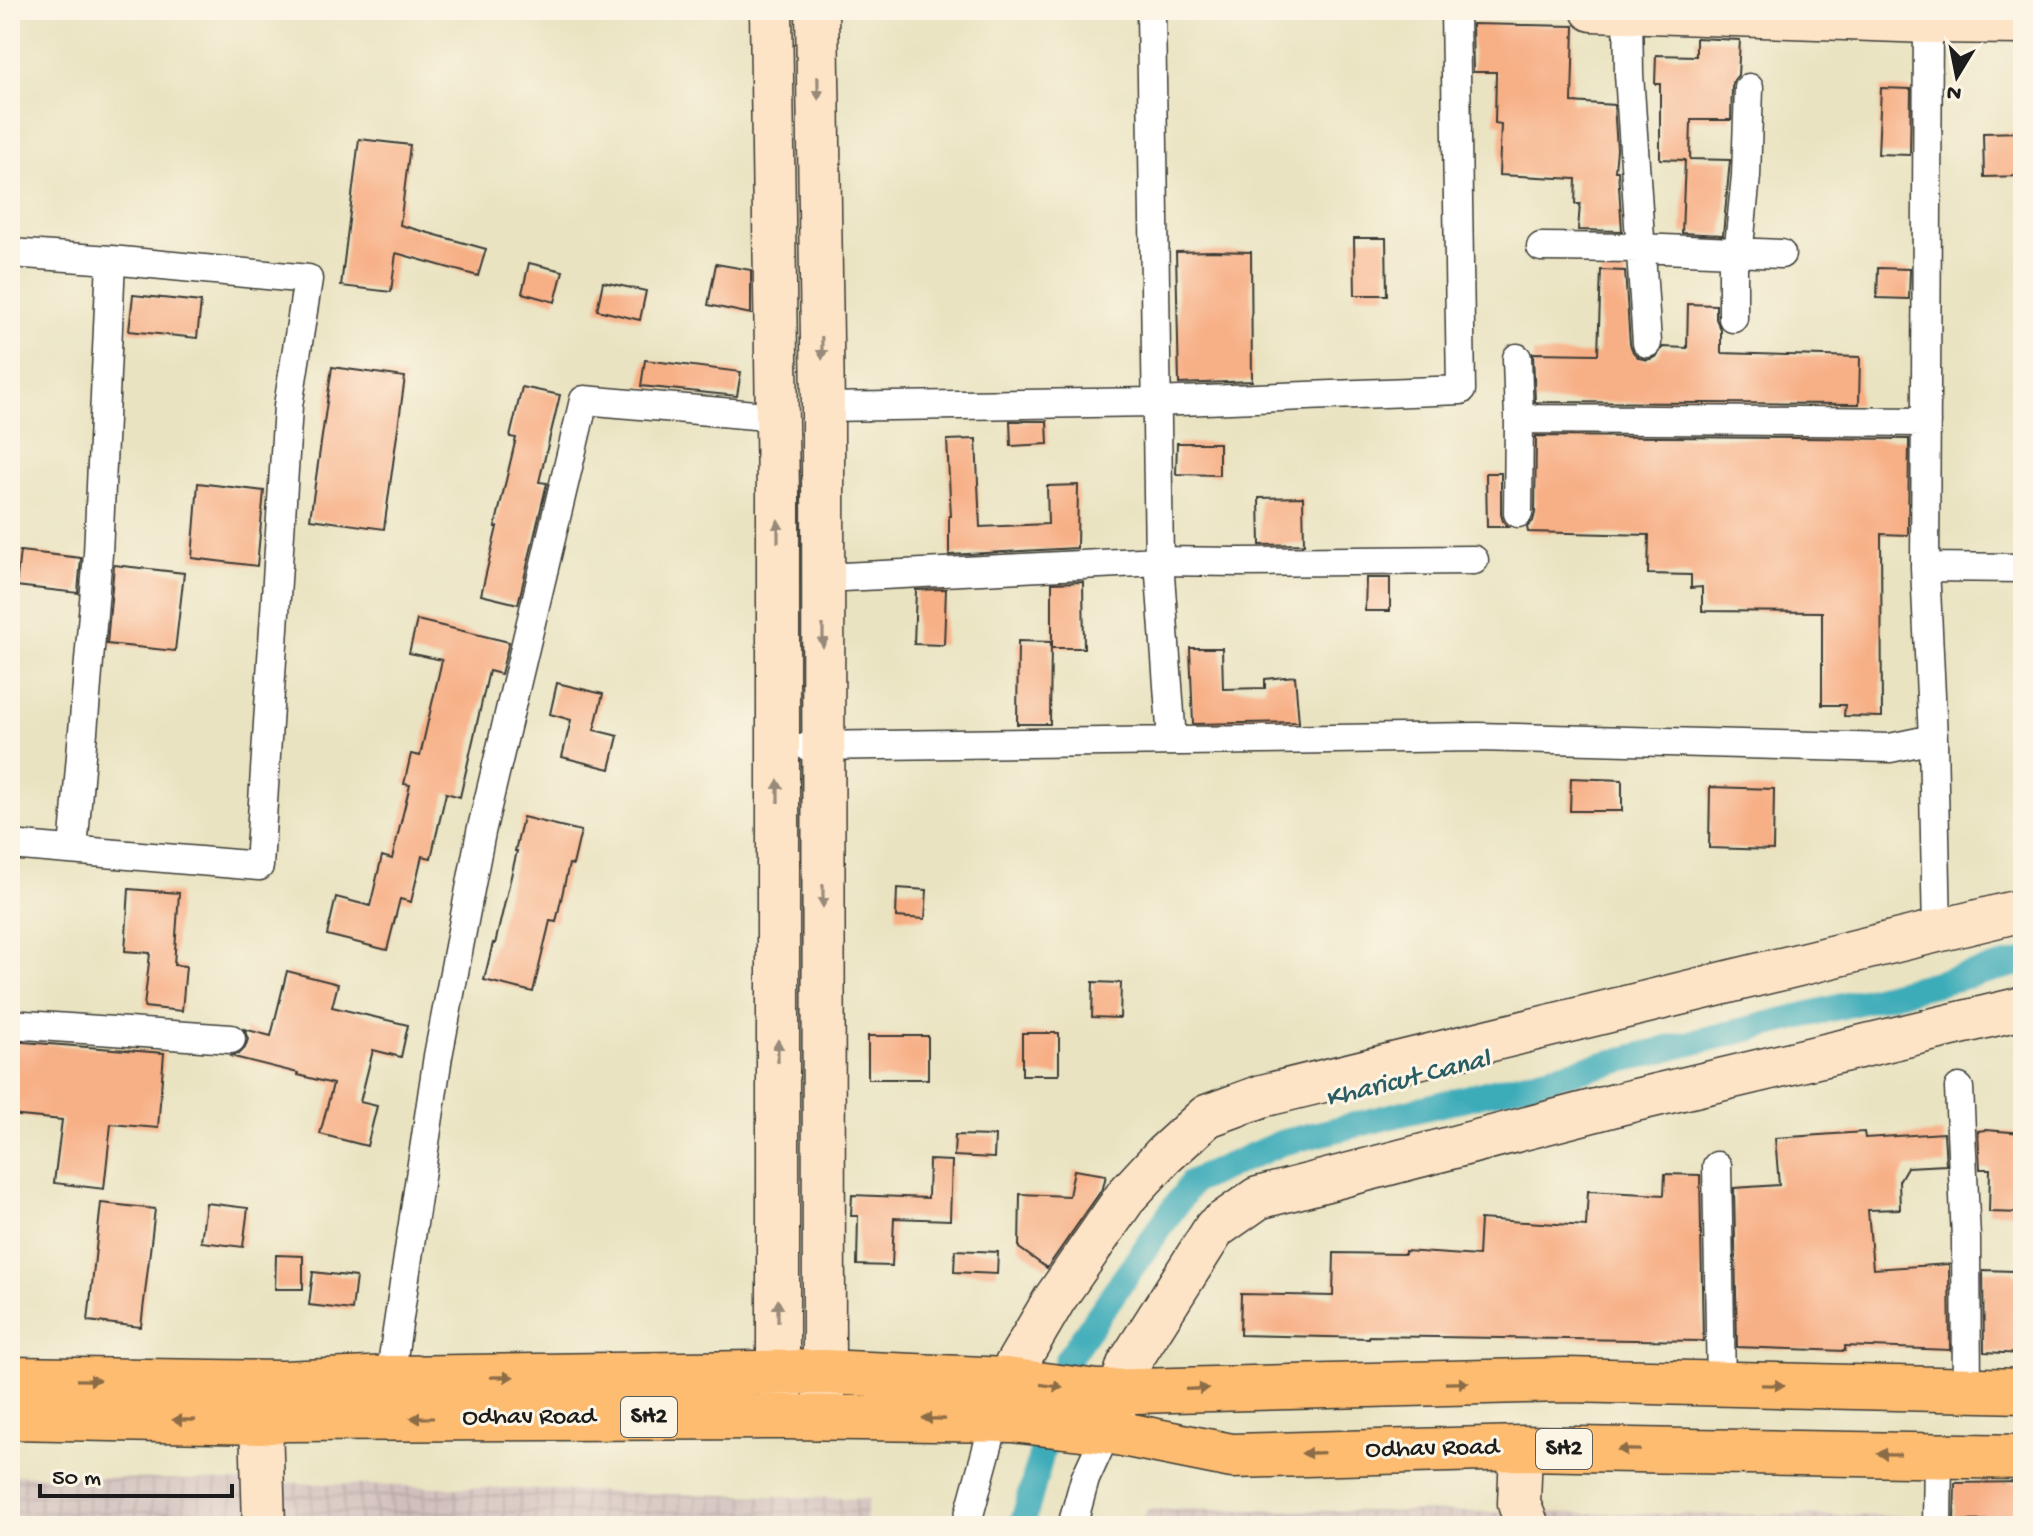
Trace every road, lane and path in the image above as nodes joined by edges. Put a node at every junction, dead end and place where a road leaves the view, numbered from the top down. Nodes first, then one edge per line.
1 (771, 10) edge
2 (817, 10) edge
3 (1151, 10) edge
4 (1455, 10) edge
5 (1592, 10) edge
6 (1628, 11) edge
7 (1929, 16) edge
8 (2023, 23) edge
9 (1749, 88) dead end
10 (1541, 247) dead end
11 (1640, 248) junction
12 (1738, 251) junction
13 (10, 253) edge
14 (1781, 254) dead end
15 (111, 260) junction
16 (1733, 318) dead end
17 (1647, 343) dead end
18 (1517, 358) dead end
19 (1155, 402) junction
20 (823, 407) junction
21 (777, 417) junction
22 (1519, 419) junction
23 (1926, 422) junction
24 (1518, 513) dead end
25 (1474, 560) dead end
26 (1159, 561) junction
27 (1925, 567) junction
28 (2023, 568) edge
29 (823, 578) junction
30 (1933, 739) junction
31 (1172, 741) junction
32 (823, 745) junction
33 (778, 747) junction
34 (10, 845) edge
35 (73, 850) junction
36 (2023, 910) edge
37 (1937, 931) junction
38 (2023, 1008) edge
39 (10, 1024) edge
40 (231, 1039) dead end
41 (1959, 1088) dead end
42 (1717, 1166) dead end
43 (823, 1372) junction
44 (778, 1373) junction
45 (390, 1378) junction
46 (10, 1379) edge
47 (1721, 1384) junction
48 (1967, 1390) junction
49 (2023, 1391) edge
50 (273, 1402) junction
51 (1005, 1406) junction
52 (1102, 1411) junction
53 (10, 1417) edge
54 (803, 1417) junction
55 (1521, 1448) junction
56 (1938, 1454) junction
57 (2023, 1457) edge
58 (1517, 1519) edge
59 (264, 1526) edge
60 (287, 1526) edge
61 (966, 1526) edge
62 (1072, 1526) edge
63 (1937, 1526) edge

1 - 21 street
2 -> 20 street
3 - 19 street
4 - 19 street
5 - 6 street
6 - 7 street
6 - 11 street
7 - 8 street
7 - 23 street
9 - 12 street
10 - 11 street
11 - 12 street
11 - 17 street
12 - 14 street
12 - 16 street
13 - 15 street
15 - 35 street
15 - 35 street
18 - 22 street
19 - 20 street
19 - 26 street
20 - 29 street
33 -> 21 street
21 - 45 street
22 - 23 street
22 - 24 street
23 - 27 street
25 - 26 street
26 - 29 street
26 - 31 street
27 - 28 street
27 - 30 street
29 -> 32 street
30 - 31 street
30 - 37 street
31 - 32 street
32 - 33 street
32 -> 43 street
44 -> 33 street
34 - 35 street
36 - 37 street
37 - 51 street
38 - 52 street
39 - 40 street
41 - 48 street
42 - 47 street
43 - 44 main road, Odhav Road / SH2
43 - 51 main road, Odhav Road / SH2
43 - 54 street
45 -> 44 main road, Odhav Road / SH2
44 - 54 street
45 - 50 main road, Odhav Road / SH2
46 -> 50 main road, Odhav Road / SH2
47 -> 48 main road, SH2
52 -> 47 main road, SH2
48 - 49 main road, SH2
50 -> 53 main road, Odhav Road / SH2
54 -> 50 main road, Odhav Road / SH2
50 - 59 street
50 - 60 street
51 - 52 main road, SH2
51 -> 54 main road, Odhav Road / SH2
51 - 61 street
55 -> 52 main road, Odhav Road / SH2
52 - 62 street
56 -> 55 main road, Odhav Road / SH2
55 - 58 street
56 - 57 main road, Odhav Road / SH2
56 - 63 street

